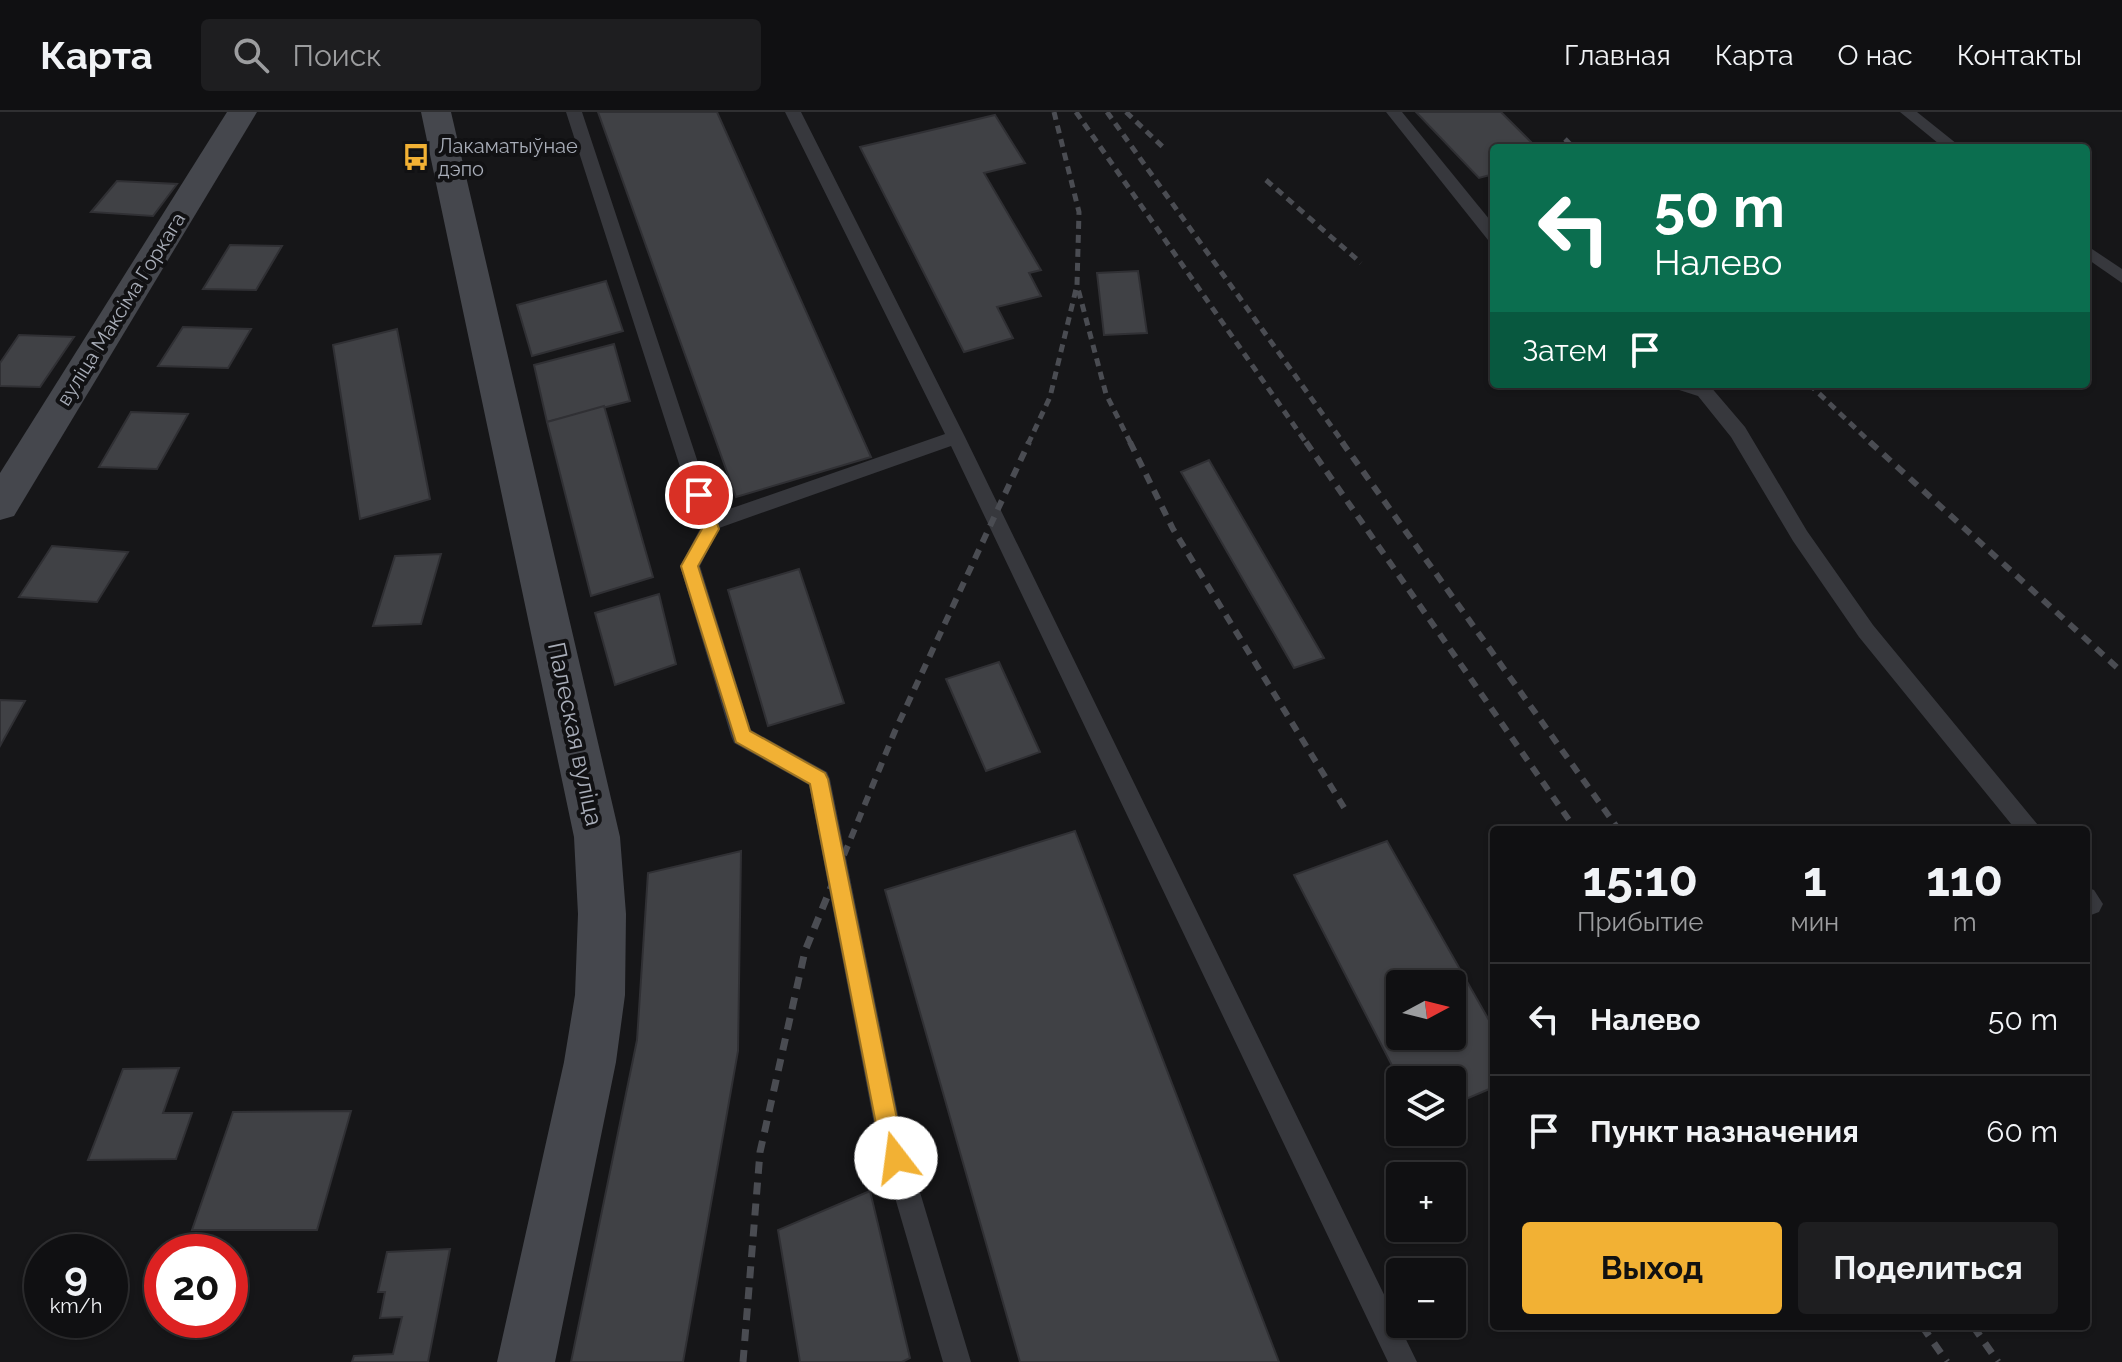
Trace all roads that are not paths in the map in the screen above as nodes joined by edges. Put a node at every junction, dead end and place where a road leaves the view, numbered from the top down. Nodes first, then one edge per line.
1 (242, 112) edge
2 (436, 112) edge
3 (574, 112) edge
4 (793, 112) edge
5 (1394, 112) edge
6 (1908, 112) edge
7 (1949, 144) edge
8 (1490, 231) edge
9 (2090, 253) edge
10 (2122, 277) edge
11 (1695, 388) edge
12 (956, 437) junction
13 (0, 505) edge
14 (708, 524) junction
15 (2027, 826) edge
16 (526, 1362) edge
17 (957, 1362) edge
18 (1403, 1362) edge

1 - 13 main road, вуліца Максіма Горкага
2 - 16 main road, Палеская вуліца
3 - 14 lane
4 - 12 lane
5 - 8 lane
6 - 7 lane
9 - 10 lane
11 - 15 lane
12 - 14 lane
12 - 18 lane
14 - 17 lane

